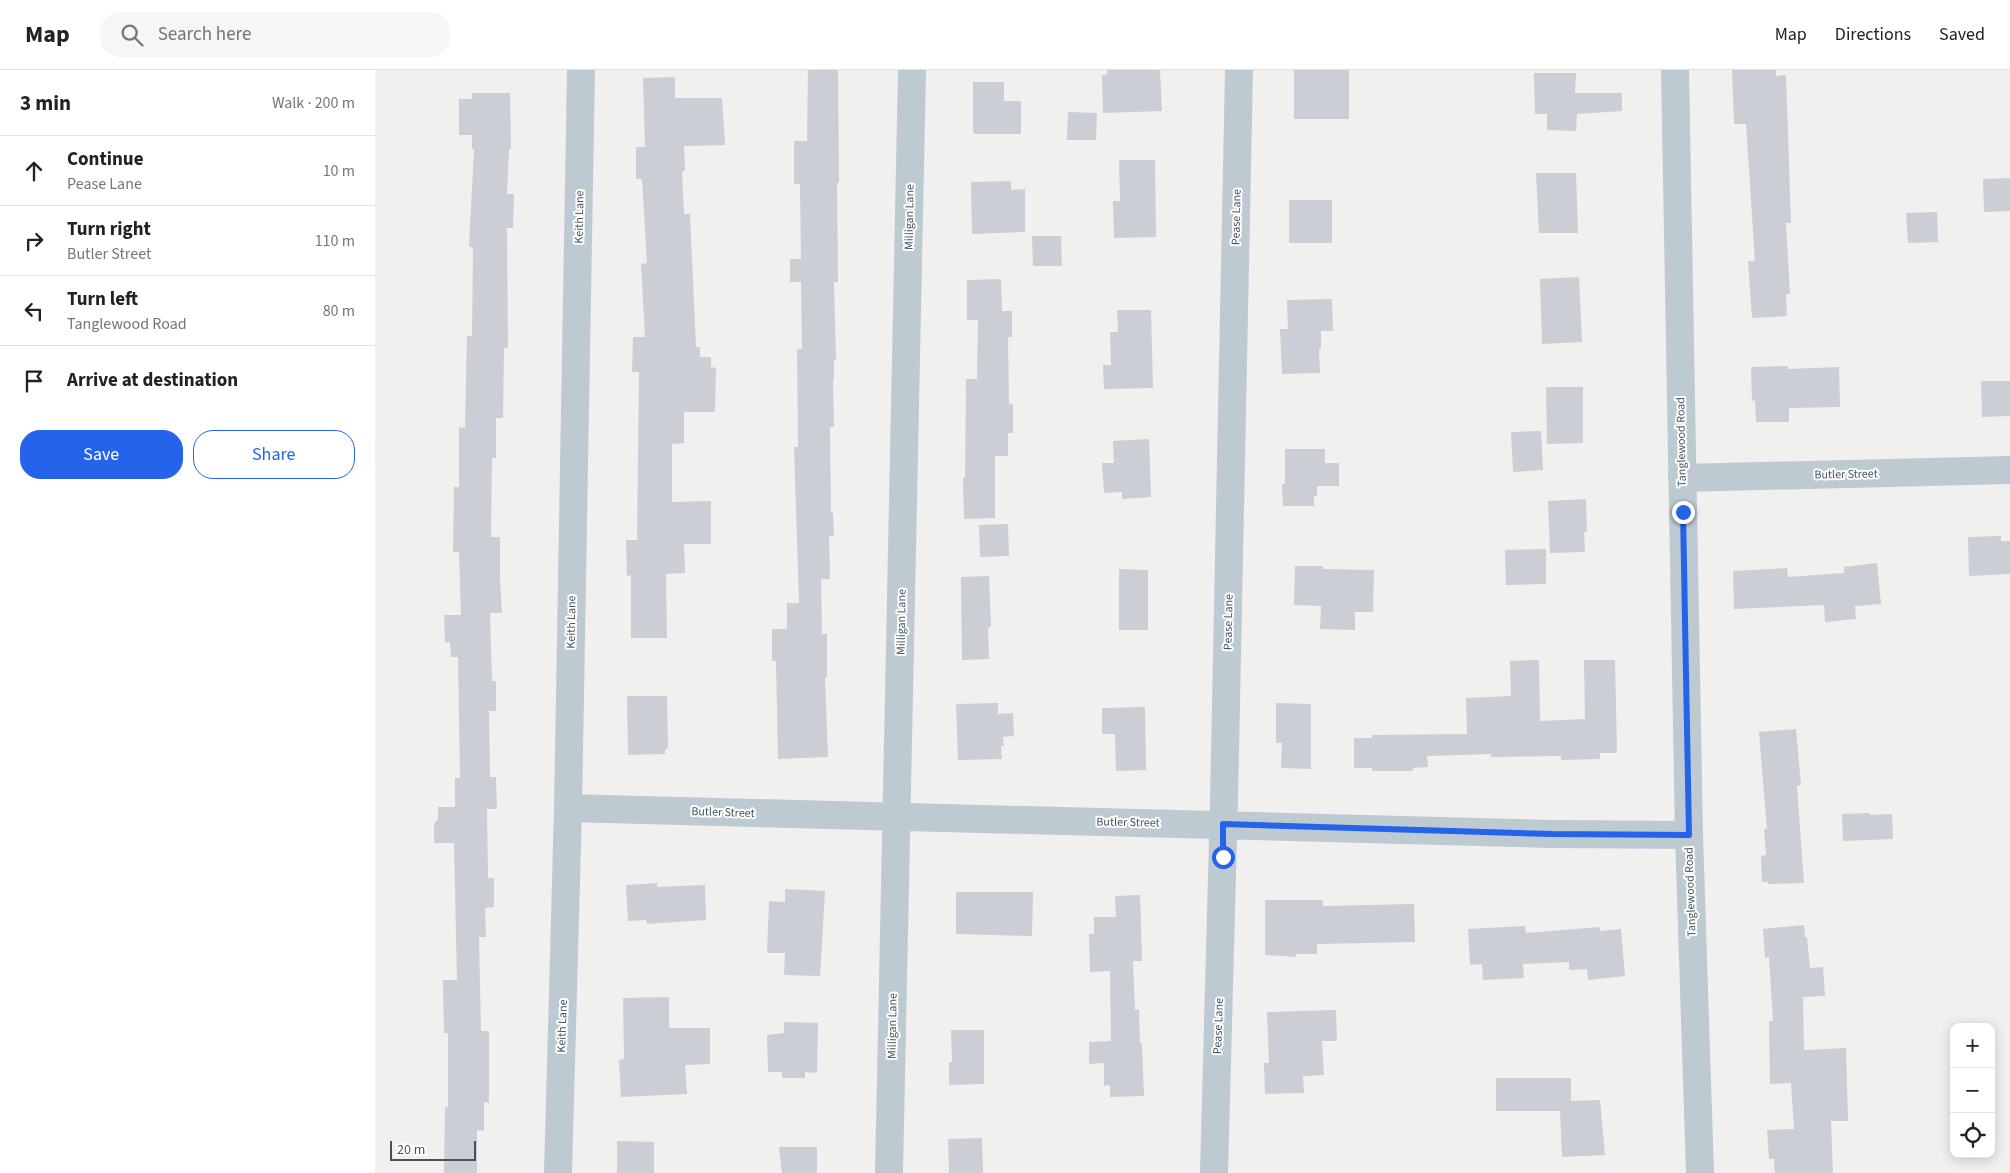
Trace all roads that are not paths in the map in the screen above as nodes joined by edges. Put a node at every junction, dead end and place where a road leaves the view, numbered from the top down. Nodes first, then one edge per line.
1 (581, 70) edge
2 (912, 70) edge
3 (1239, 70) edge
4 (1675, 70) edge
5 (2010, 470) edge
6 (1682, 478) junction
7 (568, 808) junction
8 (897, 817) junction
9 (1223, 824) junction
10 (1689, 835) junction
11 (558, 1173) edge
12 (889, 1173) edge
13 (1214, 1173) edge
14 (1700, 1173) edge

1 - 7 street, Keith Lane
2 - 8 street, Milligan Lane
3 - 9 street, Pease Lane
4 - 6 street, Tanglewood Road
5 - 6 street, Butler Street
6 - 10 street, Tanglewood Road
7 - 8 street, Butler Street
7 - 11 street, Keith Lane
8 - 9 street, Butler Street
8 - 12 street, Milligan Lane
9 - 10 street, Butler Street
9 - 13 street, Pease Lane
10 - 14 street, Tanglewood Road

